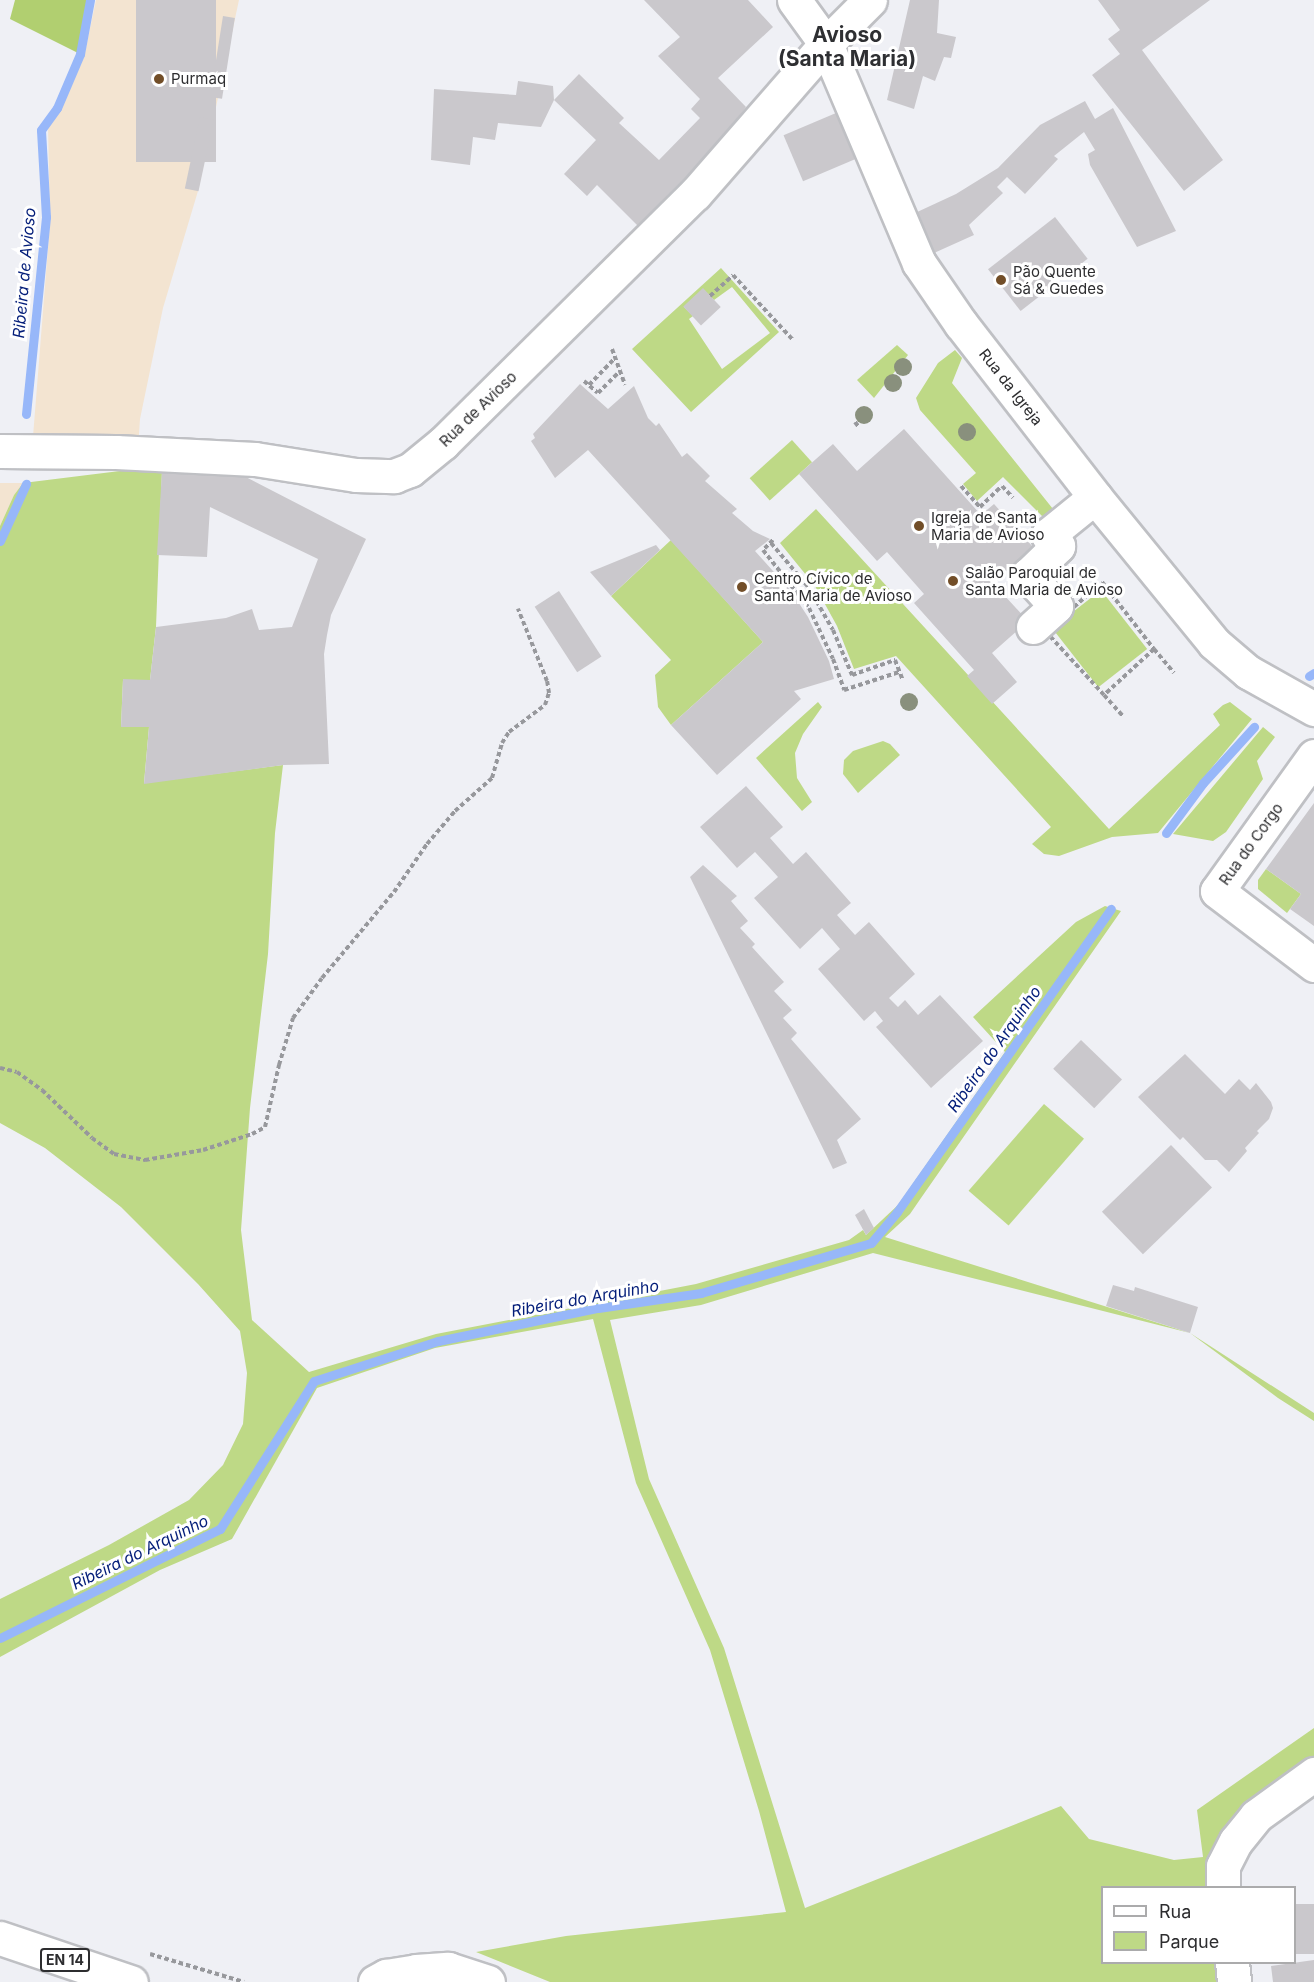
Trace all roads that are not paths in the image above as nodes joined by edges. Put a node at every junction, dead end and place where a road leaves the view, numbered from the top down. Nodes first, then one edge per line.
1 (794, 0) edge
2 (870, 0) edge
3 (826, 44) junction
4 (0, 451) edge
5 (1095, 497) junction
6 (1033, 627) dead end
7 (1314, 709) edge
8 (1314, 756) edge
9 (1314, 965) edge
10 (1314, 1774) edge
11 (1223, 1886) edge
12 (0, 1938) edge
13 (1232, 1964) edge
14 (131, 1982) edge
15 (375, 1982) edge
16 (488, 1982) edge
17 (1234, 1982) edge

1 - 3 street, Rua da Igreja
2 - 3 street, Rua de Avioso
3 - 4 street, Rua de Avioso
3 - 5 street, Rua da Igreja
5 - 6 street
5 - 7 street, Rua da Igreja
8 - 9 street, Rua do Corgo
10 - 11 street
12 - 14 street, EN 14
13 - 17 street
15 - 16 street

